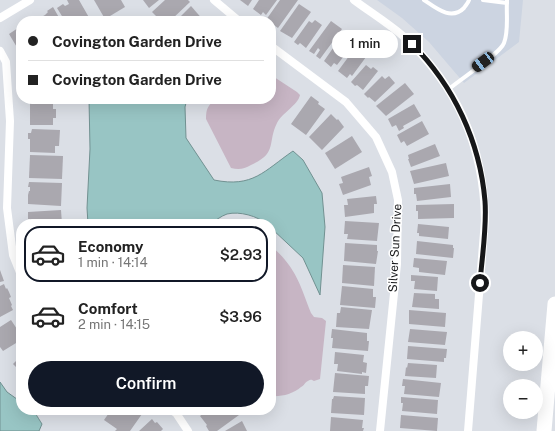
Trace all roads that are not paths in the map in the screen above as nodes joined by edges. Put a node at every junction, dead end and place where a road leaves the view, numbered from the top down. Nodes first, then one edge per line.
1 (30, 0) edge
2 (214, 0) edge
3 (354, 0) edge
4 (424, 0) edge
5 (469, 0) edge
6 (483, 0) edge
7 (507, 2) edge
8 (233, 16) edge
9 (0, 18) edge
10 (276, 50) edge
11 (0, 51) edge
12 (448, 89) junction
13 (4, 191) edge
14 (16, 262) edge
15 (555, 304) edge
16 (177, 415) edge
17 (188, 431) edge
18 (380, 431) edge
19 (468, 431) edge
20 (544, 431) edge

1 - 9 street
2 - 8 street
3 - 12 street
4 - 5 lane
6 - 7 lane
7 - 12 lane
10 - 18 street, Silver Sun Drive
11 - 13 street
12 - 19 street
13 - 14 street
15 - 20 highway
16 - 17 street

